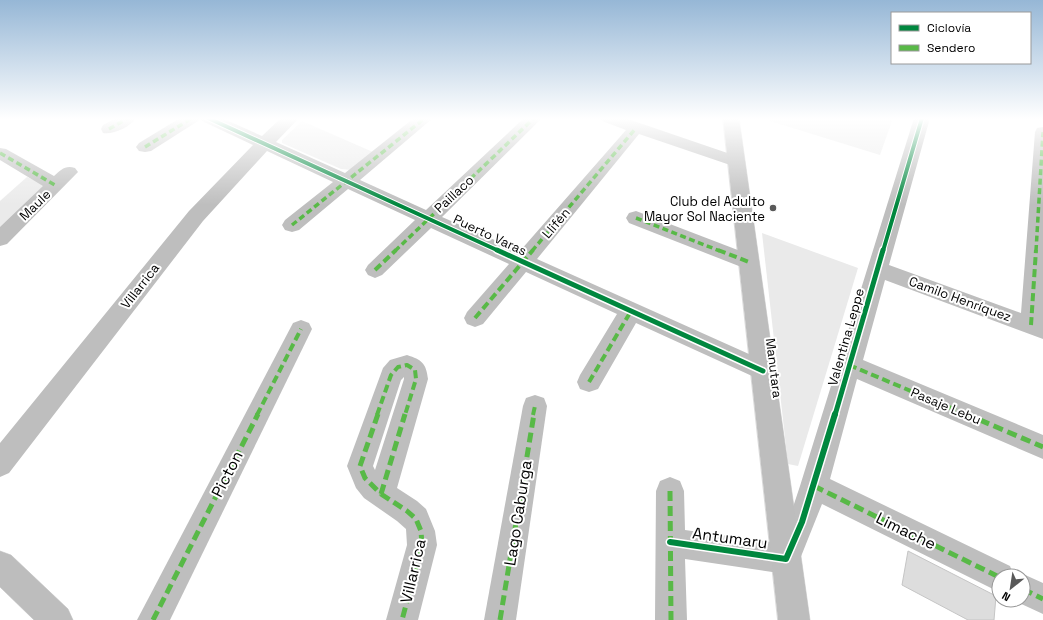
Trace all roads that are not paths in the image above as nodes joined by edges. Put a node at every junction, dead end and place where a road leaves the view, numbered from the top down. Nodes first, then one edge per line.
1 (261, 147) edge
2 (270, 147) edge
3 (390, 147) edge
4 (504, 147) edge
5 (620, 147) edge
6 (692, 147) edge
7 (734, 147) edge
8 (913, 147) edge
9 (1043, 147) edge
10 (0, 153) edge
11 (736, 162) junction
12 (69, 172) dead end
13 (347, 182) junction
14 (55, 185) junction
15 (636, 218) dead end
16 (428, 219) junction
17 (292, 225) dead end
18 (0, 239) edge
19 (523, 262) junction
20 (749, 262) junction
21 (877, 269) junction
22 (375, 270) dead end
23 (631, 311) junction
24 (475, 318) dead end
25 (1037, 327) edge
26 (301, 329) dead end
27 (849, 365) junction
28 (763, 371) junction
29 (589, 382) dead end
30 (536, 406) dead end
31 (1043, 447) edge
32 (0, 464) edge
33 (814, 486) junction
34 (670, 491) dead end
35 (382, 494) dead end
36 (670, 542) junction
37 (786, 559) junction
38 (0, 566) edge
39 (991, 573) edge
40 (1031, 593) edge
41 (1043, 599) edge
42 (57, 620) edge
43 (153, 620) edge
44 (402, 620) edge
45 (500, 620) edge
46 (670, 620) edge
47 (794, 620) edge

1 - 32 street, Villarrica
2 - 13 street, Puerto Varas
3 - 13 street
4 - 16 street, Paillaco
5 - 19 street, Llifén
6 - 11 street
7 - 11 main road, Manutara
8 - 21 street, Valentina Leppe
9 - 25 street
10 - 14 street
11 - 20 main road, Manutara
12 - 14 street, Maule
13 - 16 street, Puerto Varas
13 - 17 street
14 - 18 street, Maule
15 - 20 street
16 - 19 street, Puerto Varas
16 - 22 street, Paillaco
19 - 23 street, Puerto Varas
19 - 24 street, Llifén
20 - 28 main road, Manutara
21 - 25 street, Camilo Henríquez
21 - 27 street, Valentina Leppe
23 - 28 street, Puerto Varas
23 - 29 street
26 - 43 street, Picton
27 - 31 street, Pasaje Lebu
27 - 33 street, Valentina Leppe
28 - 37 main road, Manutara
30 - 45 street, Lago Caburga
33 - 37 street, Valentina Leppe
33 - 39 street, Limache
34 - 36 street
35 - 44 street, Villarrica
36 - 37 street, Antumaru
36 - 46 street
37 - 47 main road, Manutara
38 - 42 main road
40 - 41 street

